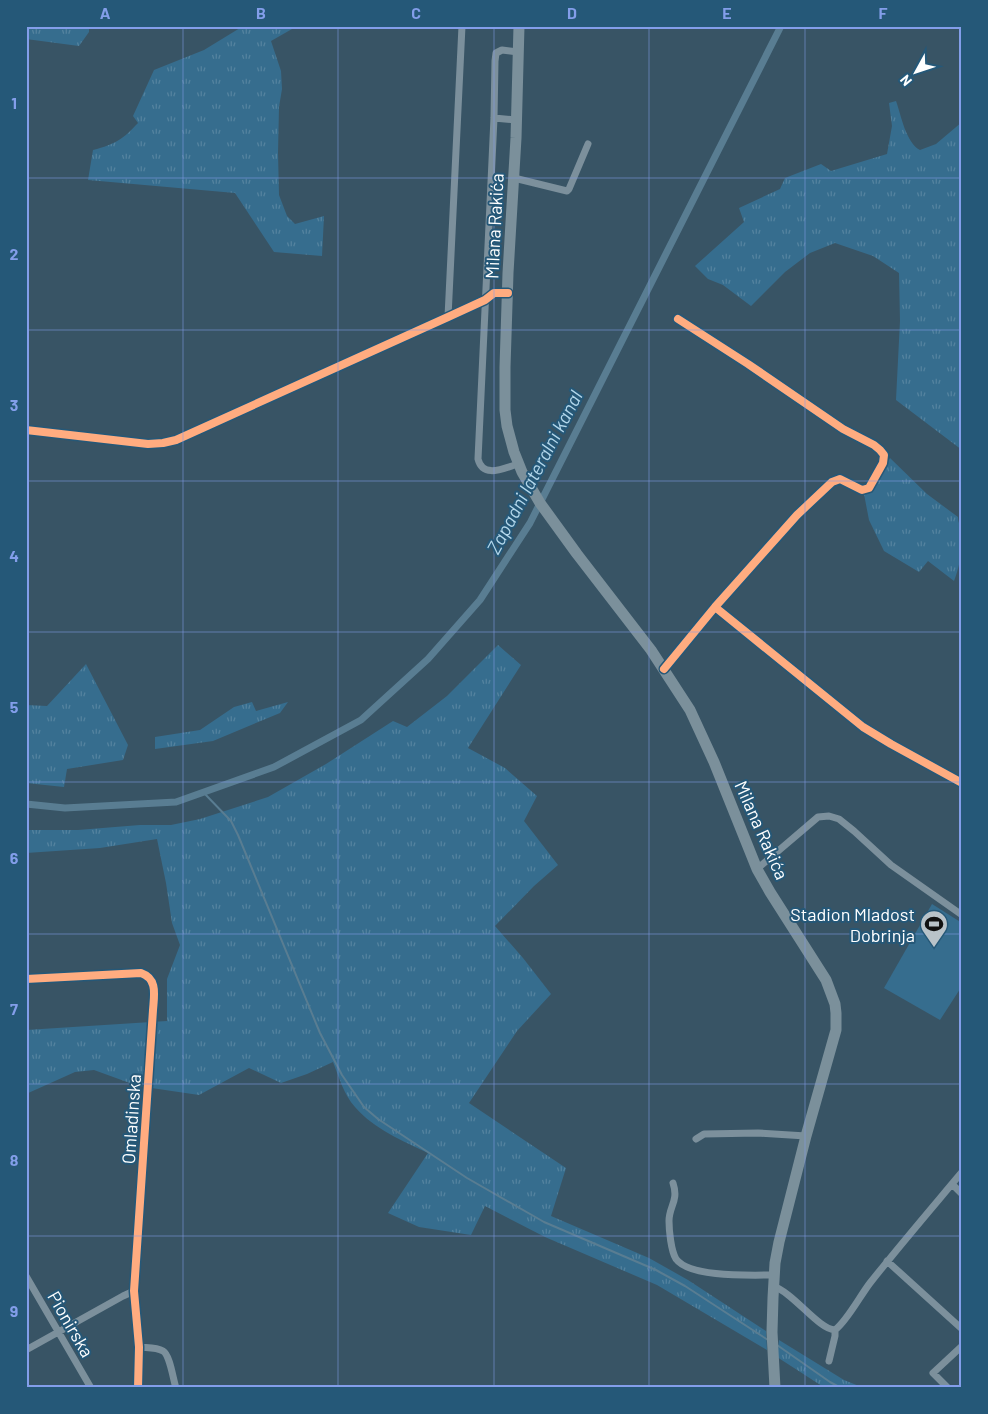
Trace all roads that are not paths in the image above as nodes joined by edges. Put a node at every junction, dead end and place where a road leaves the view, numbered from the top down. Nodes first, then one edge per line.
1 (462, 26) edge
2 (518, 26) edge
3 (518, 52) junction
4 (494, 118) junction
5 (516, 120) junction
6 (588, 144) dead end
7 (514, 178) junction
8 (508, 293) junction
9 (485, 300) junction
10 (448, 317) junction
11 (678, 319) dead end
12 (26, 430) edge
13 (518, 464) junction
14 (715, 607) junction
15 (664, 669) junction
16 (962, 782) edge
17 (757, 869) junction
18 (962, 915) edge
19 (26, 979) edge
20 (806, 1136) junction
21 (696, 1139) dead end
22 (962, 1172) edge
23 (673, 1184) dead end
24 (952, 1184) junction
25 (962, 1194) edge
26 (887, 1261) junction
27 (26, 1276) edge
28 (774, 1280) junction
29 (134, 1291) junction
30 (835, 1330) junction
31 (962, 1330) edge
32 (58, 1333) junction
33 (962, 1346) edge
34 (139, 1347) junction
35 (26, 1350) edge
36 (829, 1361) dead end
37 (91, 1388) edge
38 (138, 1388) edge
39 (176, 1388) edge
40 (775, 1388) edge
41 (948, 1388) edge

1 - 10 street
2 - 3 main road, Milana Rakića
3 - 4 street
3 - 5 main road, Milana Rakića
4 - 5 street
4 - 9 street
5 - 7 main road, Milana Rakića
6 - 7 street
7 - 8 main road, Milana Rakića
8 - 9 street
8 - 13 main road, Milana Rakića
9 - 10 street
9 - 13 street
10 - 12 street
11 - 14 street
13 - 15 main road, Milana Rakića
14 - 15 street
14 - 16 street
15 - 17 main road, Milana Rakića
17 - 18 street
17 - 20 main road, Milana Rakića
19 - 29 street, Omladinska
20 - 21 street
20 - 28 main road, Milana Rakića
22 - 24 street
23 - 28 street
24 - 25 street
24 - 26 street
26 - 30 street
26 - 31 street
27 - 32 street, Pionirska
28 - 30 street
28 - 40 main road, Milana Rakića
29 - 32 street
29 - 34 street, Omladinska
30 - 36 street
32 - 35 street
32 - 37 street, Pionirska
33 - 41 street
34 - 38 street, Omladinska
34 - 39 street

